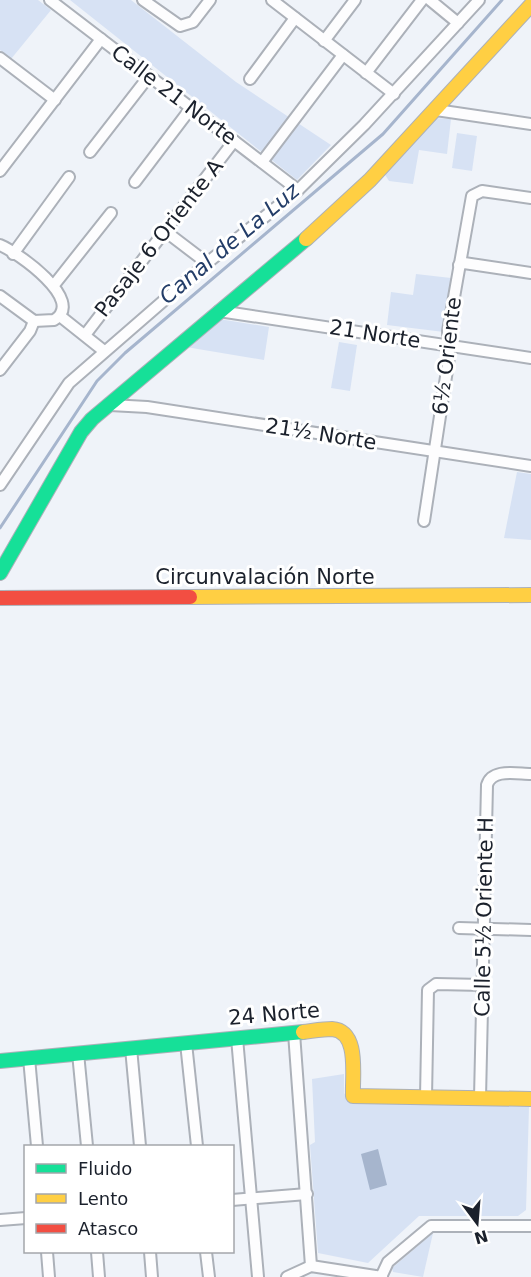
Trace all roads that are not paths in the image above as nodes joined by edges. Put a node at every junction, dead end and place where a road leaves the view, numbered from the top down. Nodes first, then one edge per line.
1 (50, 0) edge
2 (142, 0) edge
3 (210, 0) edge
4 (355, 0) edge
5 (422, 0) edge
6 (430, 0) edge
7 (479, 0) edge
8 (277, 2) edge
9 (531, 4) edge
10 (295, 18) junction
11 (458, 23) junction
12 (101, 39) junction
13 (324, 40) junction
14 (343, 55) junction
15 (2, 64) edge
16 (366, 73) junction
17 (149, 76) junction
18 (250, 78) dead end
19 (394, 94) junction
20 (55, 100) junction
21 (191, 108) junction
22 (436, 110) junction
23 (531, 124) edge
24 (234, 141) junction
25 (90, 152) dead end
26 (262, 162) junction
27 (0, 171) edge
28 (69, 177) dead end
29 (135, 182) dead end
30 (298, 190) junction
31 (531, 198) edge
32 (111, 213) dead end
33 (165, 231) junction
34 (0, 245) edge
35 (13, 254) junction
36 (207, 264) junction
37 (459, 265) junction
38 (531, 273) edge
39 (54, 285) junction
40 (0, 296) edge
41 (218, 311) junction
42 (60, 316) junction
43 (34, 321) junction
44 (85, 335) junction
45 (448, 346) junction
46 (104, 351) junction
47 (531, 358) edge
48 (0, 370) edge
49 (110, 405) junction
50 (435, 452) junction
51 (531, 466) edge
52 (0, 485) edge
53 (424, 521) dead end
54 (0, 573) edge
55 (531, 595) edge
56 (0, 598) edge
57 (531, 774) edge
58 (459, 928) dead end
59 (484, 929) junction
60 (531, 930) edge
61 (483, 985) junction
62 (294, 1033) junction
63 (237, 1038) junction
64 (186, 1043) junction
65 (131, 1048) junction
66 (78, 1053) junction
67 (29, 1058) junction
68 (0, 1061) edge
69 (426, 1097) junction
70 (480, 1098) junction
71 (531, 1099) edge
72 (37, 1145) edge
73 (87, 1145) edge
74 (140, 1145) edge
75 (197, 1145) edge
76 (307, 1194) junction
77 (252, 1198) junction
78 (234, 1200) edge
79 (24, 1218) edge
80 (0, 1220) edge
81 (531, 1226) edge
82 (47, 1253) edge
83 (97, 1253) edge
84 (150, 1253) edge
85 (206, 1253) edge
86 (311, 1266) junction
87 (49, 1277) edge
88 (99, 1277) edge
89 (152, 1277) edge
90 (209, 1277) edge
91 (258, 1277) edge
92 (287, 1277) edge
93 (381, 1277) edge

1 - 12 street, Calle 21 Norte
2 - 3 street
4 - 13 street
5 - 16 street
6 - 11 street
7 - 11 street
8 - 10 street
9 - 22 street
10 - 13 street
10 - 18 street
11 - 19 street
12 - 17 street, Calle 21 Norte
12 - 20 street
13 - 14 street
14 - 16 street
14 - 26 street
15 - 20 street
16 - 19 street
17 - 21 street, Calle 21 Norte
17 - 25 street
19 - 30 street
20 - 27 street
21 - 24 street, Calle 21 Norte
21 - 29 street
22 - 23 street
22 - 41 street
24 - 26 street, Calle 21 Norte
24 - 33 street, Pasaje 6 Oriente A
26 - 30 street, Calle 21 Norte
28 - 35 street
30 - 36 street
31 - 37 street, 6½ Oriente
32 - 39 street
33 - 36 street
33 - 44 street, Pasaje 6 Oriente A
34 - 35 street
35 - 39 street
36 - 46 street
37 - 38 street
37 - 45 street, 6½ Oriente
39 - 42 street
40 - 43 street
41 - 45 street, 21 Norte
41 - 49 street
42 - 43 street
42 - 44 street
43 - 48 street
44 - 46 street
45 - 47 street, 21 Norte
45 - 50 street, 6½ Oriente
46 - 52 street
49 - 50 street, 21½ Norte
49 - 54 street
50 - 51 street, 21½ Norte
50 - 53 street, 6½ Oriente
55 - 56 street, Circunvalación Norte
57 - 59 street, Calle 5½ Oriente H
58 - 59 street
59 - 60 street
59 - 61 street, Calle 5½ Oriente H
61 - 69 street
61 - 70 street, Calle 5½ Oriente H
62 - 63 street, 24 Norte
62 - 69 street, 24 Norte
62 - 76 street
63 - 64 street, 24 Norte
63 - 77 street
64 - 65 street, 24 Norte
64 - 75 street
65 - 66 street, 24 Norte
65 - 74 street
66 - 67 street, 24 Norte
66 - 73 street
67 - 68 street, 24 Norte
67 - 72 street
69 - 70 street, 24 Norte
70 - 71 street, 24 Norte
76 - 77 street
76 - 86 street
77 - 78 street
77 - 91 street
79 - 80 street
81 - 93 street
82 - 87 street
83 - 88 street
84 - 89 street
85 - 90 street
86 - 92 street
86 - 93 street

